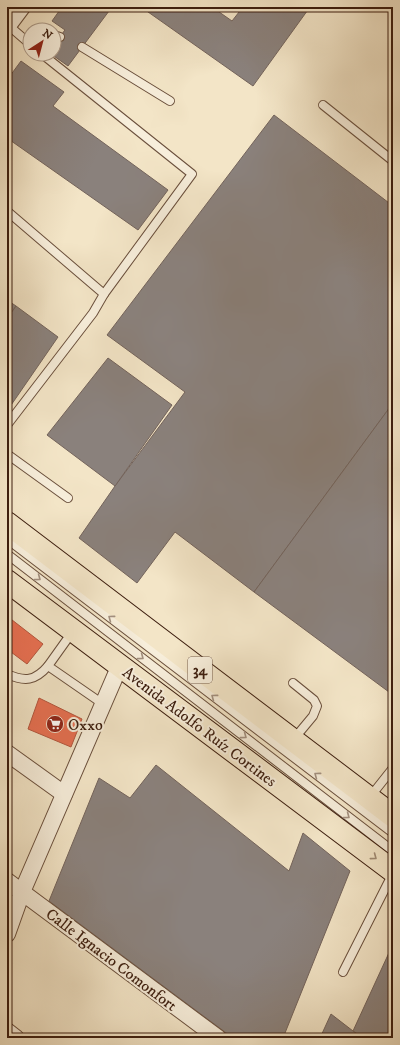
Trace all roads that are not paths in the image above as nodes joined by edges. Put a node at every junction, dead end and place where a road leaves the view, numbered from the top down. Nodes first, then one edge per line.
1 (22, 7) edge
2 (8, 26) edge
3 (22, 37) edge
4 (82, 47) dead end
5 (52, 62) edge
6 (170, 101) dead end
7 (323, 105) dead end
8 (393, 161) edge
9 (7, 211) edge
10 (104, 294) junction
11 (7, 425) edge
12 (7, 454) edge
13 (68, 498) dead end
14 (7, 522) edge
15 (7, 538) edge
16 (7, 554) edge
17 (7, 581) edge
18 (73, 631) junction
19 (120, 665) junction
20 (48, 666) junction
21 (7, 674) edge
22 (293, 683) dead end
23 (103, 704) junction
24 (293, 741) junction
25 (7, 753) edge
26 (393, 768) edge
27 (64, 794) junction
28 (369, 798) junction
29 (393, 816) edge
30 (393, 833) edge
31 (393, 850) edge
32 (393, 872) edge
33 (7, 881) edge
34 (22, 892) junction
35 (7, 934) edge
36 (344, 972) dead end
37 (7, 1032) edge
38 (16, 1038) edge
39 (218, 1038) edge

1 - 2 street
2 - 3 lane
4 - 6 lane
5 - 10 lane
7 - 8 lane
9 - 10 lane
10 - 11 lane
12 - 13 lane
14 - 24 main road, 34
30 -> 15 lane
16 -> 31 lane
17 - 18 main road, Avenida Adolfo Ruíz Cortines
18 - 19 main road, Avenida Adolfo Ruíz Cortines
18 - 20 lane
19 - 23 street
19 -> 32 main road, Avenida Adolfo Ruíz Cortines
20 - 21 lane
20 - 23 lane
22 - 24 lane
23 - 27 street
24 - 28 main road, 34
25 - 27 street
26 - 28 lane
27 - 34 street
28 - 29 main road, 34
32 - 36 lane
33 - 34 street, Calle Ignacio Comonfort
34 - 35 street
34 - 39 street, Calle Ignacio Comonfort
37 - 38 street

